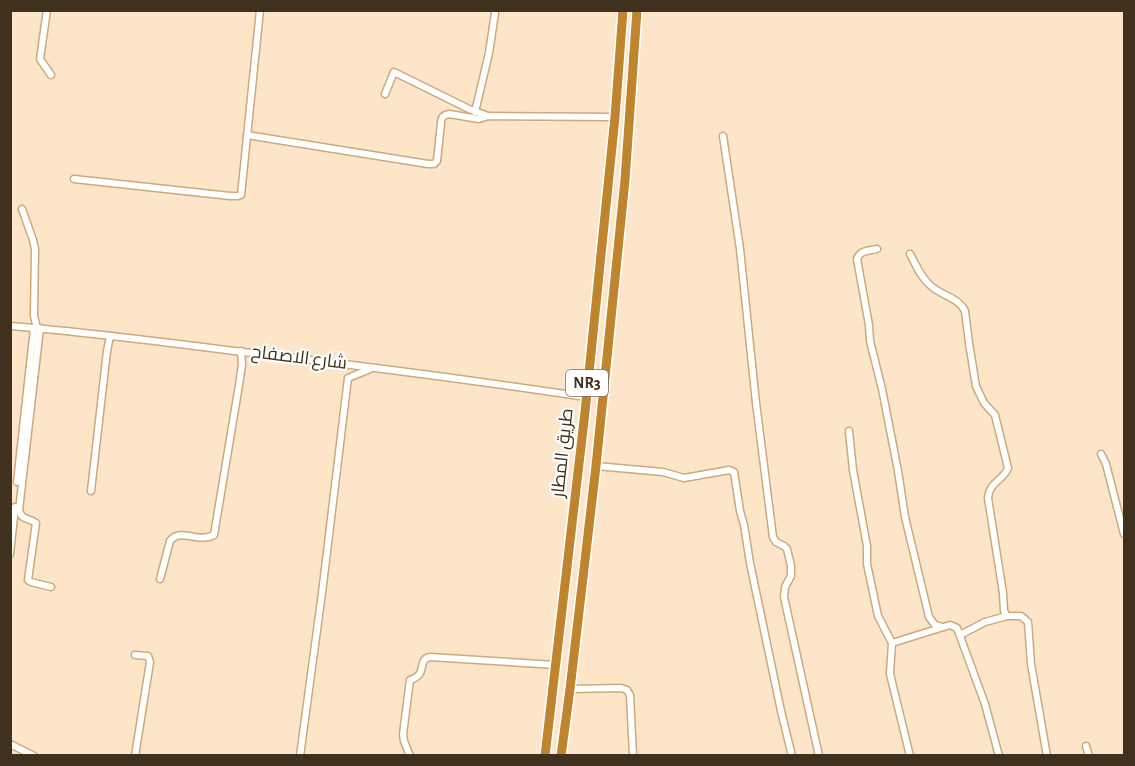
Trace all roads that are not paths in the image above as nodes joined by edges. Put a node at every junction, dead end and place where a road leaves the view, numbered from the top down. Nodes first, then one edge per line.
1 (47, 10) edge
2 (260, 10) edge
3 (494, 10) edge
4 (623, 10) edge
5 (637, 10) edge
6 (51, 75) dead end
7 (386, 94) dead end
8 (475, 112) junction
9 (488, 116) junction
10 (615, 117) junction
11 (248, 135) junction
12 (723, 136) dead end
13 (74, 179) dead end
14 (22, 209) dead end
15 (877, 249) dead end
16 (910, 254) dead end
17 (10, 326) edge
18 (37, 328) junction
19 (110, 336) junction
20 (241, 351) junction
21 (373, 368) junction
22 (586, 397) junction
23 (849, 431) dead end
24 (1101, 454) dead end
25 (596, 466) junction
26 (91, 491) dead end
27 (1125, 534) edge
28 (10, 554) edge
29 (160, 579) dead end
30 (51, 587) dead end
31 (1007, 616) junction
32 (942, 627) junction
33 (960, 635) junction
34 (892, 643) junction
35 (135, 655) dead end
36 (556, 665) junction
37 (570, 689) junction
38 (10, 744) edge
39 (1086, 746) dead end
40 (34, 756) edge
41 (135, 756) edge
42 (300, 756) edge
43 (410, 756) edge
44 (545, 756) edge
45 (561, 756) edge
46 (633, 756) edge
47 (792, 756) edge
48 (819, 756) edge
49 (910, 756) edge
50 (999, 756) edge
51 (1047, 756) edge
52 (1089, 756) edge

1 - 6 street
2 - 11 street
3 - 8 street
4 - 10 highway, طريق المطار / NR3
5 - 25 highway, طريق المطار / NR3
7 - 8 street
8 - 9 street
9 - 10 street
9 - 11 street
10 - 22 highway, طريق المطار / NR3
11 - 13 street
12 - 48 street
14 - 18 street
15 - 32 street
16 - 31 street
17 - 18 street, شارع الاصفاح
18 - 19 street, شارع الاصفاح
18 - 28 street
18 - 30 street
19 - 20 street, شارع الاصفاح
19 - 26 street
20 - 21 street, شارع الاصفاح
20 - 29 street
21 - 22 street, شارع الاصفاح
21 - 42 street
22 - 36 highway, طريق المطار / NR3
23 - 34 street
24 - 27 street
25 - 37 highway, طريق المطار / NR3
25 - 47 street
31 - 33 street
31 - 51 street
32 - 33 street
32 - 34 street
33 - 50 street
34 - 49 street
35 - 41 street
36 - 43 street
36 - 44 highway, طريق المطار / NR3
37 - 45 highway, طريق المطار / NR3
37 - 46 street
38 - 40 street
39 - 52 street

